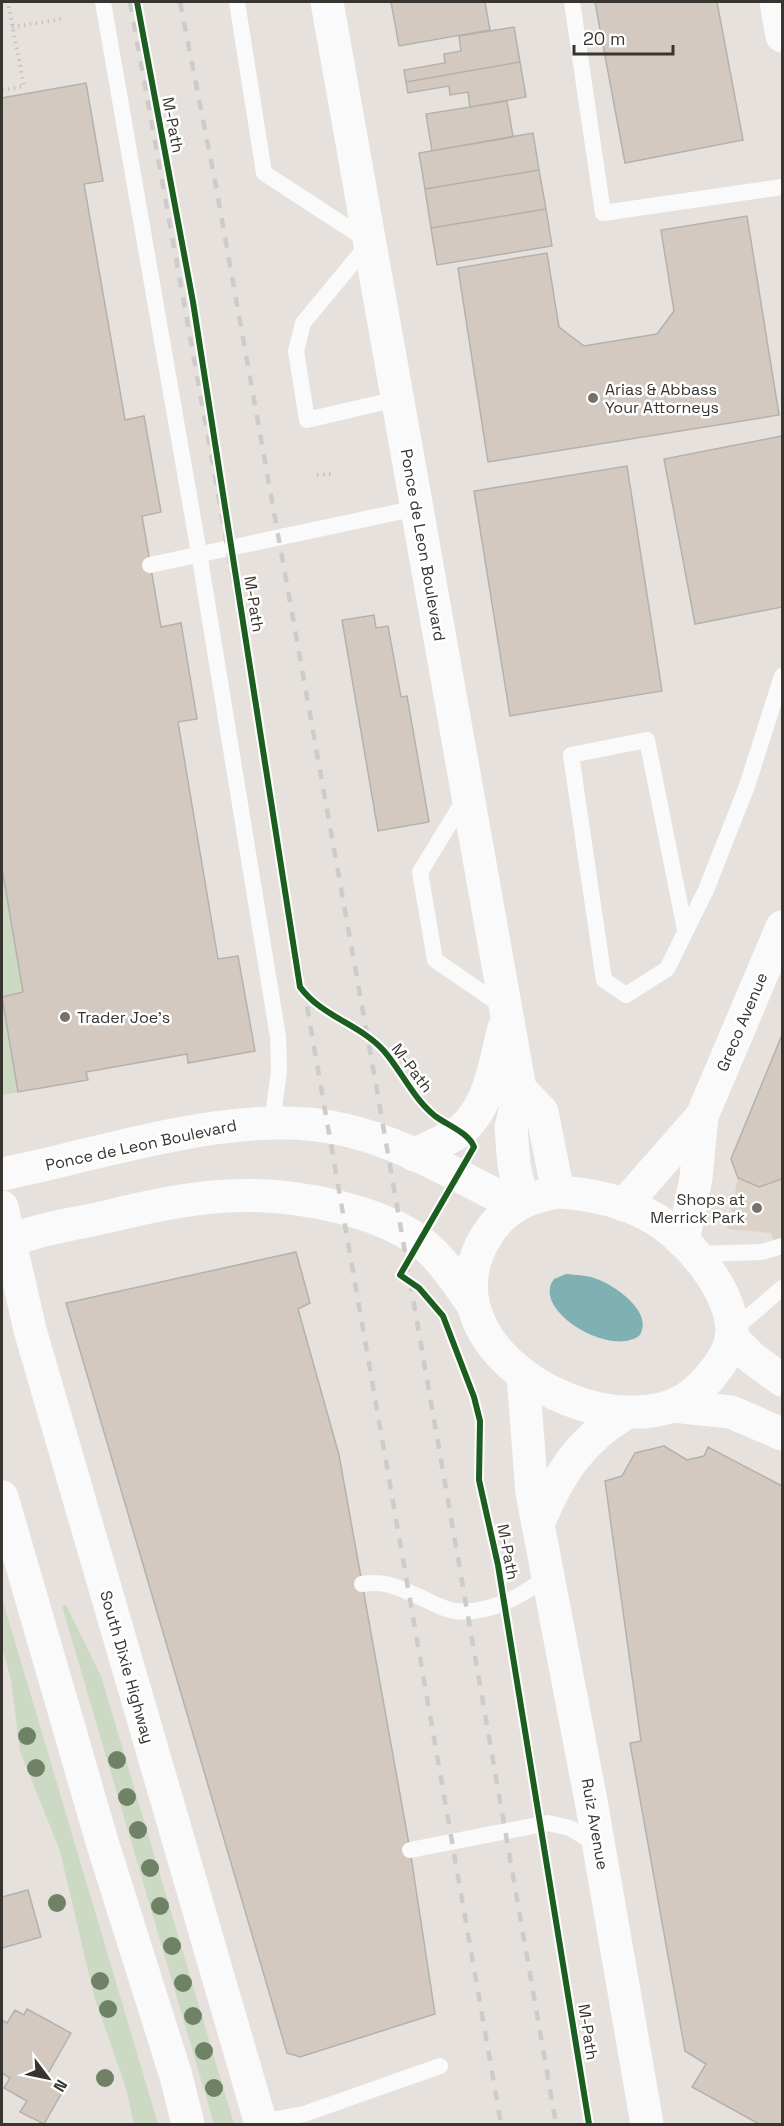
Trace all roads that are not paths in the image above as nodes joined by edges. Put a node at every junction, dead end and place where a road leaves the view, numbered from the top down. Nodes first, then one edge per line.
1 (103, 2) edge
2 (237, 2) edge
3 (327, 2) edge
4 (572, 2) edge
5 (777, 2) edge
6 (783, 36) edge
7 (783, 187) edge
8 (370, 242) junction
9 (397, 399) junction
10 (417, 508) junction
11 (199, 554) junction
12 (150, 565) dead end
13 (783, 676) edge
14 (467, 796) junction
15 (783, 927) edge
16 (686, 930) junction
17 (506, 1014) junction
18 (520, 1089) junction
19 (702, 1116) junction
20 (272, 1122) junction
21 (414, 1155) junction
22 (2, 1174) edge
23 (558, 1192) junction
24 (519, 1203) junction
25 (624, 1204) junction
26 (2, 1207) edge
27 (5, 1244) edge
28 (783, 1246) edge
29 (689, 1247) junction
30 (783, 1288) edge
31 (474, 1306) junction
32 (731, 1334) junction
33 (523, 1376) junction
34 (783, 1380) edge
35 (673, 1406) junction
36 (626, 1413) junction
37 (783, 1434) edge
38 (2, 1497) edge
39 (538, 1524) junction
40 (548, 1576) junction
41 (362, 1584) dead end
42 (599, 1846) junction
43 (410, 1850) dead end
44 (440, 2066) dead end
45 (260, 2123) edge
46 (188, 2124) edge
47 (647, 2124) edge

1 - 11 lane
2 - 8 lane
3 - 8 main road, Ponce de Leon Boulevard
4 - 7 lane
5 - 6 main road
8 - 9 main road, Ponce de Leon Boulevard
8 - 9 lane
9 - 10 main road, Ponce de Leon Boulevard
10 - 11 lane
10 - 14 main road, Ponce de Leon Boulevard
11 - 12 lane
11 - 20 lane
13 - 16 lane
14 - 17 main road, Ponce de Leon Boulevard
14 - 17 lane
15 - 19 main road, Greco Avenue
16 - 16 lane
17 - 18 main road, Ponce de Leon Boulevard
17 - 21 main road
18 - 23 main road
18 - 24 main road, Ponce de Leon Boulevard
19 - 25 main road, Greco Avenue
19 - 29 main road, Greco Avenue
20 - 21 main road, Ponce de Leon Boulevard
20 - 22 main road, Ponce de Leon Boulevard
21 - 24 main road, Ponce de Leon Boulevard
23 - 24 main road
23 - 25 main road
24 - 31 main road
25 - 29 main road
26 - 27 main road, South Dixie Highway
27 - 31 main road
27 - 45 main road, South Dixie Highway
28 - 29 lane
29 - 32 main road
30 - 32 lane
31 - 33 main road
32 - 34 main road
32 - 35 main road
33 - 36 main road
33 - 39 main road, Ruiz Avenue
35 - 36 main road
35 - 37 main road
36 - 39 main road
38 - 46 main road
39 - 40 main road, Ruiz Avenue
40 - 41 lane
40 - 42 main road, Ruiz Avenue
42 - 43 lane
42 - 47 main road, Ruiz Avenue
44 - 45 lane

